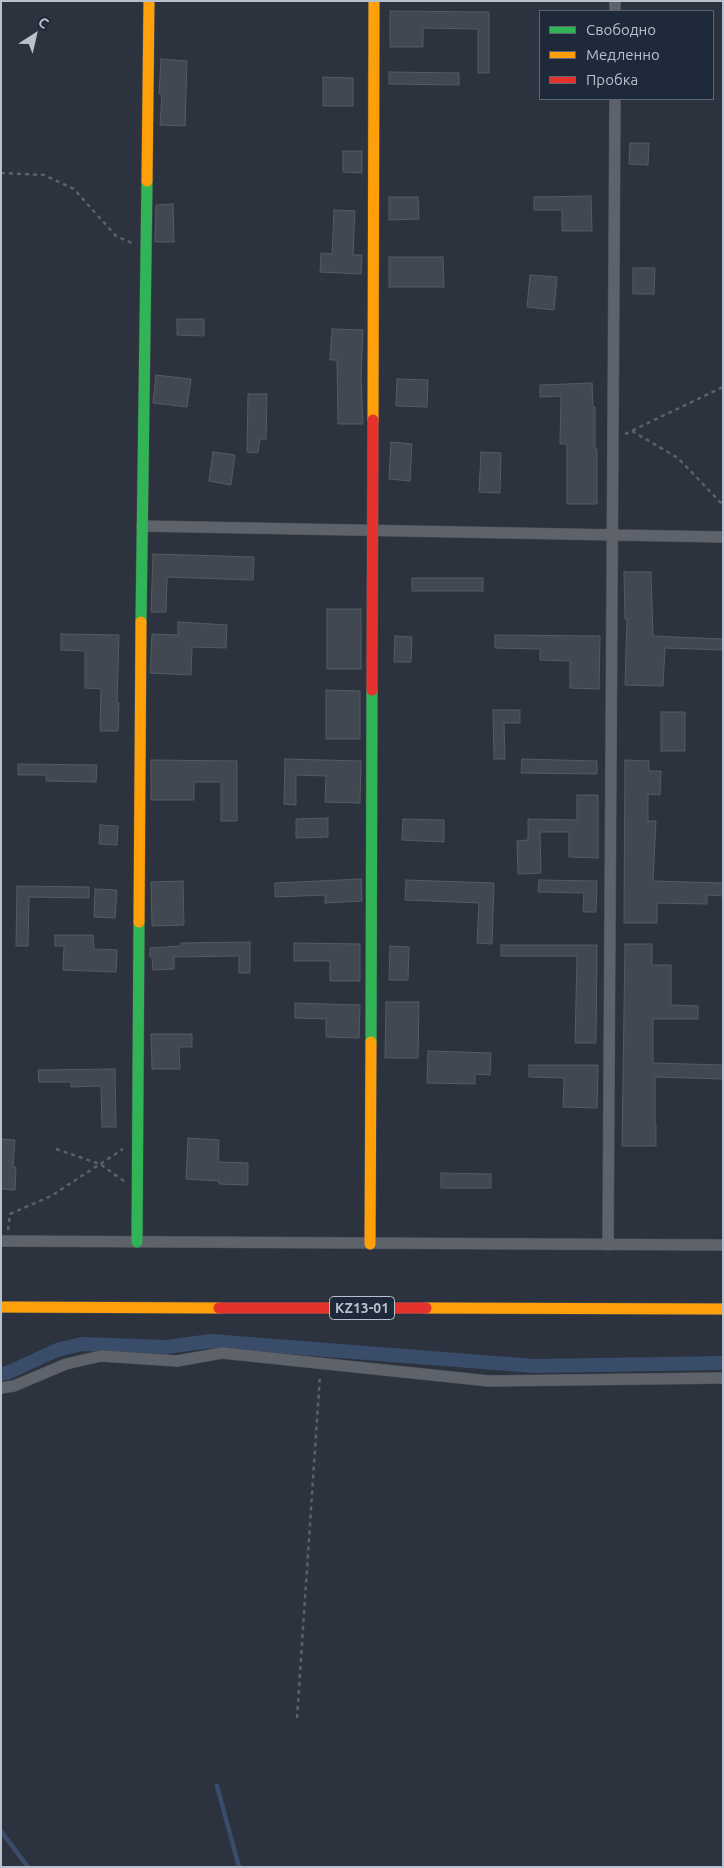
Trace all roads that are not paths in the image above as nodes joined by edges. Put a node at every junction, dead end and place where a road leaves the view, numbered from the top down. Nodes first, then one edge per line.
1 (149, 1) edge
2 (374, 1) edge
3 (614, 100) edge
4 (142, 526) junction
5 (372, 530) junction
6 (612, 534) junction
7 (723, 537) edge
8 (4, 1242) edge
9 (137, 1242) junction
10 (370, 1244) junction
11 (608, 1245) junction
12 (723, 1246) edge
13 (1, 1307) edge
14 (723, 1309) edge
15 (723, 1378) edge
16 (1, 1388) edge

1 - 4 main road
2 - 5 main road
3 - 6 street
4 - 5 street
4 - 9 main road
5 - 6 street
5 - 10 main road
6 - 7 street
6 - 11 street
8 - 9 street
9 - 10 street
10 - 11 street
11 - 12 street
13 - 14 main road, KZ13-01
15 - 16 street

